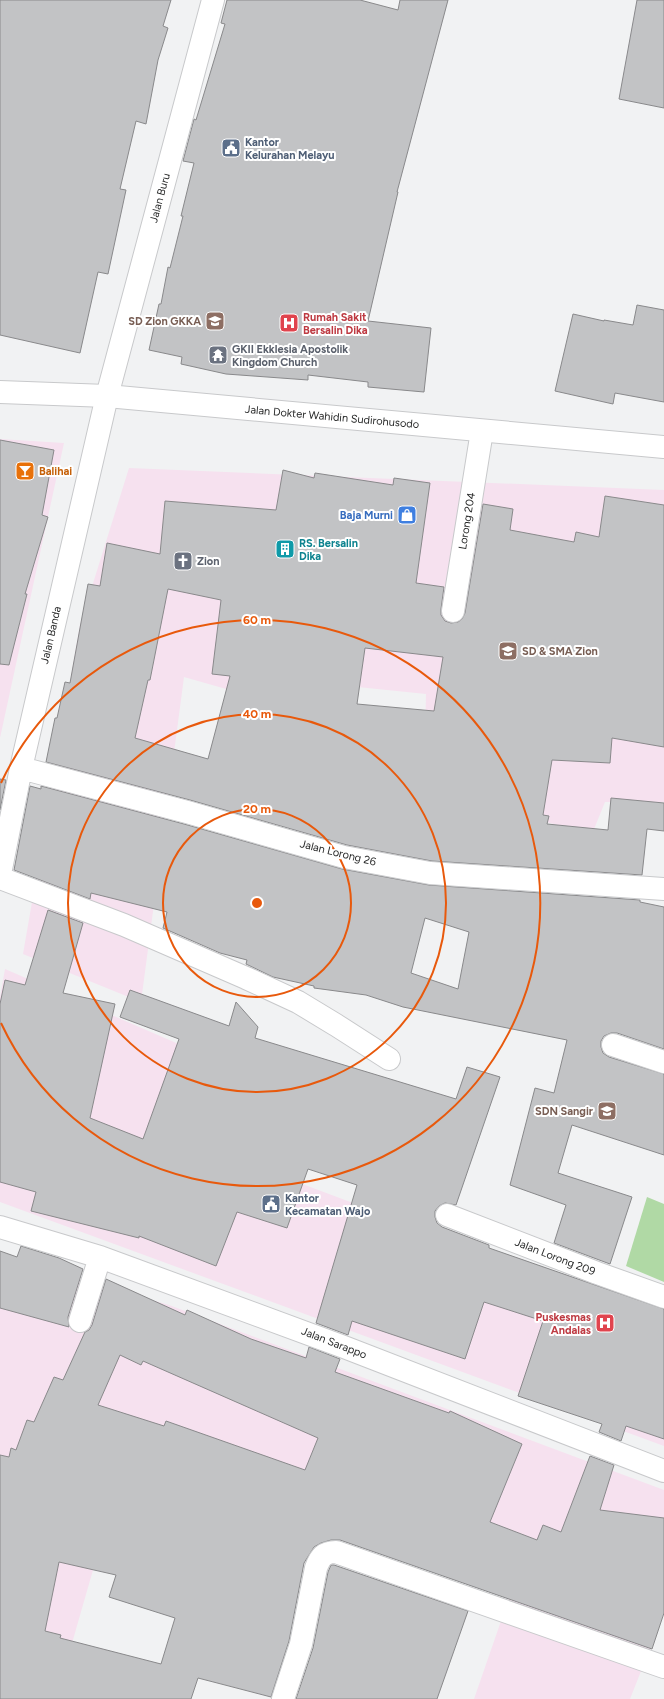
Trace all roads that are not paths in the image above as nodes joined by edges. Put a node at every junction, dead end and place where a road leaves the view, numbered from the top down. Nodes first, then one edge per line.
1 (213, 0) edge
2 (0, 392) edge
3 (107, 396) junction
4 (482, 431) junction
5 (664, 447) edge
6 (453, 611) dead end
7 (20, 768) junction
8 (3, 848) edge
9 (0, 874) edge
10 (0, 878) edge
11 (664, 889) edge
12 (613, 1045) dead end
13 (388, 1059) dead end
14 (664, 1062) edge
15 (447, 1215) dead end
16 (0, 1227) edge
17 (100, 1257) junction
18 (664, 1297) edge
19 (80, 1321) dead end
20 (664, 1471) edge
21 (664, 1667) edge
22 (283, 1699) edge

1 - 3 street, Jalan Buru
2 - 3 street, Jalan Dokter Wahidin Sudirohusodo
3 - 4 street, Jalan Dokter Wahidin Sudirohusodo
3 - 7 street, Jalan Banda
4 - 5 street, Jalan Dokter Wahidin Sudirohusodo
4 - 6 street, Lorong 204
7 - 8 street, Jalan Banda
7 - 11 street, Jalan Lorong 26
8 - 9 street, Jalan Banda
10 - 13 street
12 - 14 street
15 - 18 street, Jalan Lorong 209
16 - 17 street, Jalan Sarappo
17 - 19 street
17 - 20 street, Jalan Sarappo
21 - 22 street

